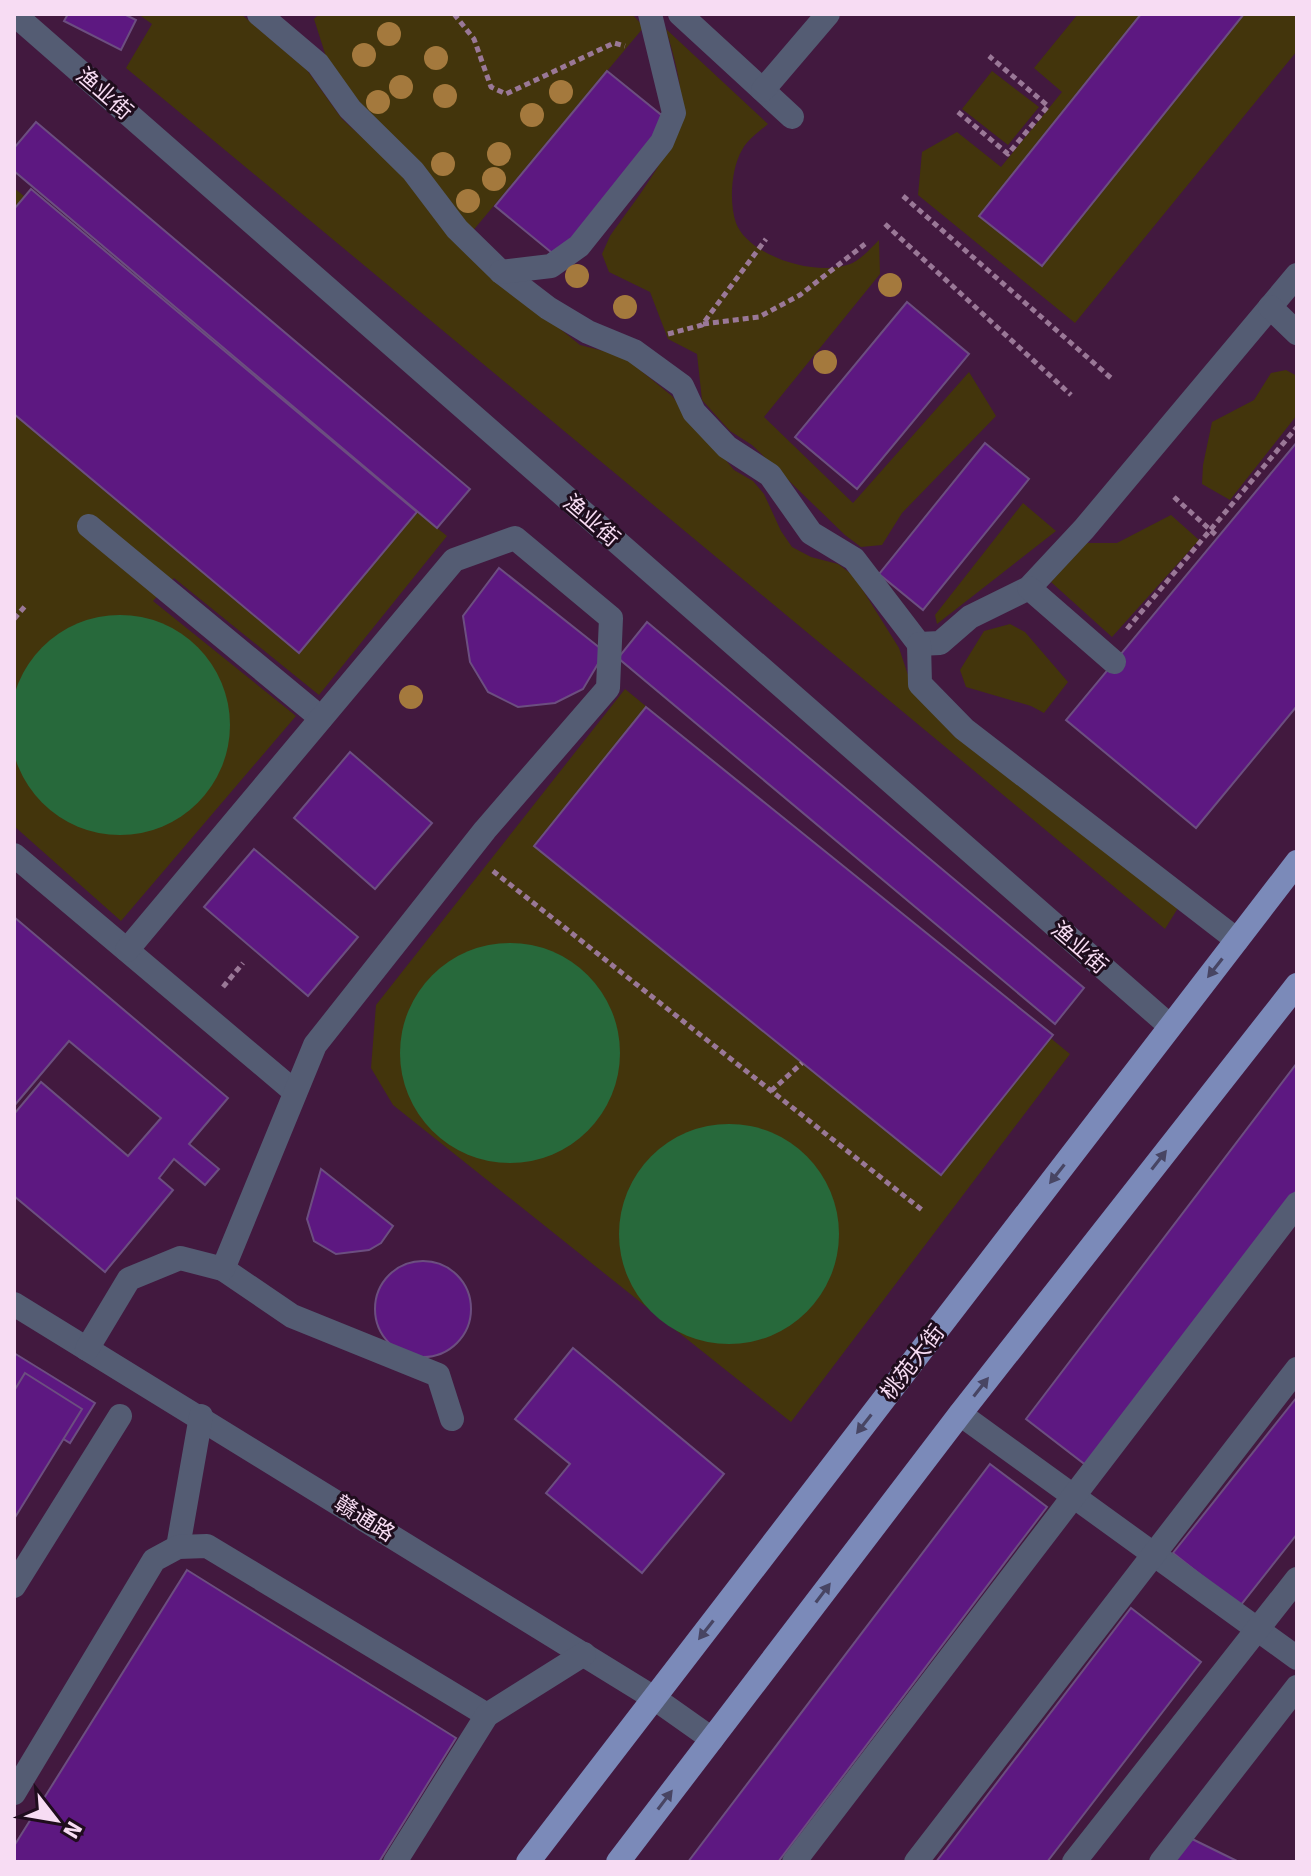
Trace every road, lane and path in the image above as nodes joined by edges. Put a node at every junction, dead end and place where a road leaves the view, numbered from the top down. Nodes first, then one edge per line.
1 (14, 14) edge
2 (259, 14) edge
3 (454, 14) edge
4 (650, 14) edge
5 (680, 14) edge
6 (828, 14) edge
7 (660, 55) junction
8 (989, 56) dead end
9 (763, 90) junction
10 (958, 112) dead end
11 (792, 117) dead end
12 (903, 196) dead end
13 (885, 224) dead end
14 (766, 239) dead end
15 (865, 244) dead end
16 (501, 272) junction
17 (1297, 275) edge
18 (1270, 307) junction
19 (702, 325) junction
20 (1297, 333) edge
21 (625, 347) junction
22 (1111, 378) dead end
23 (1071, 395) dead end
24 (1297, 427) edge
25 (1174, 497) dead end
26 (89, 526) dead end
27 (1211, 530) junction
28 (1218, 537) dead end
29 (1029, 588) junction
30 (27, 604) dead end
31 (14, 619) edge
32 (919, 644) junction
33 (1110, 658) joint
34 (321, 718) junction
35 (468, 851) junction
36 (14, 855) edge
37 (1297, 862) edge
38 (1237, 940) junction
39 (127, 950) junction
40 (1297, 985) edge
41 (1170, 1026) junction
42 (802, 1063) dead end
43 (771, 1091) junction
44 (295, 1092) junction
45 (1297, 1204) edge
46 (922, 1210) dead end
47 (223, 1269) junction
48 (14, 1304) edge
49 (87, 1349) junction
50 (1297, 1369) edge
51 (960, 1414) junction
52 (120, 1416) dead end
53 (201, 1416) junction
54 (452, 1419) dead end
55 (1074, 1496) junction
56 (178, 1547) junction
57 (1154, 1554) junction
58 (1297, 1579) edge
59 (14, 1586) edge
60 (1258, 1628) junction
61 (584, 1654) junction
62 (1297, 1658) edge
63 (1297, 1687) edge
64 (654, 1698) junction
65 (487, 1715) junction
66 (712, 1739) junction
67 (14, 1793) edge
68 (395, 1862) edge
69 (528, 1862) edge
70 (618, 1862) edge
71 (794, 1862) edge
72 (916, 1862) edge
73 (1074, 1862) edge
74 (1161, 1862) edge

1 - 41 street, 渔业街
2 - 16 street
3 - 7 path
4 - 7 street
5 - 9 street
6 - 9 street
7 - 16 street
8 - 10 path
9 - 11 street
12 - 22 path
13 - 23 path
14 - 19 path
15 - 19 path
16 - 21 street
17 - 18 street
18 - 20 street
18 - 29 street
19 - 21 path
21 - 32 street
24 - 27 path
25 - 27 path
26 - 34 street
27 - 28 path
27 - 33 path
29 - 32 street
29 - 33 street
30 - 31 path
32 - 38 street
34 - 35 street
34 - 39 street
35 - 43 path
35 - 44 street
36 - 39 street
37 - 38 main road, 桃苑大街
38 -> 41 main road, 桃苑大街
39 - 44 street
51 -> 40 main road
41 -> 64 main road, 桃苑大街
42 - 43 path
43 - 46 path
44 - 47 street
45 - 55 street
47 - 49 street
47 - 54 street
48 - 49 street, 赣通路
49 - 53 street, 赣通路
50 - 57 street
51 - 55 street
66 -> 51 main road
52 - 59 street
53 - 56 street
53 - 61 street, 赣通路
55 - 57 street
55 - 71 street
56 - 65 street
56 - 67 street
57 - 60 street
57 - 72 street
58 - 60 street
60 - 62 street
60 - 73 street
61 - 64 street, 赣通路
61 - 65 street
63 - 74 street
64 - 66 street, 赣通路
64 - 69 main road, 桃苑大街
65 - 68 street
70 -> 66 main road

